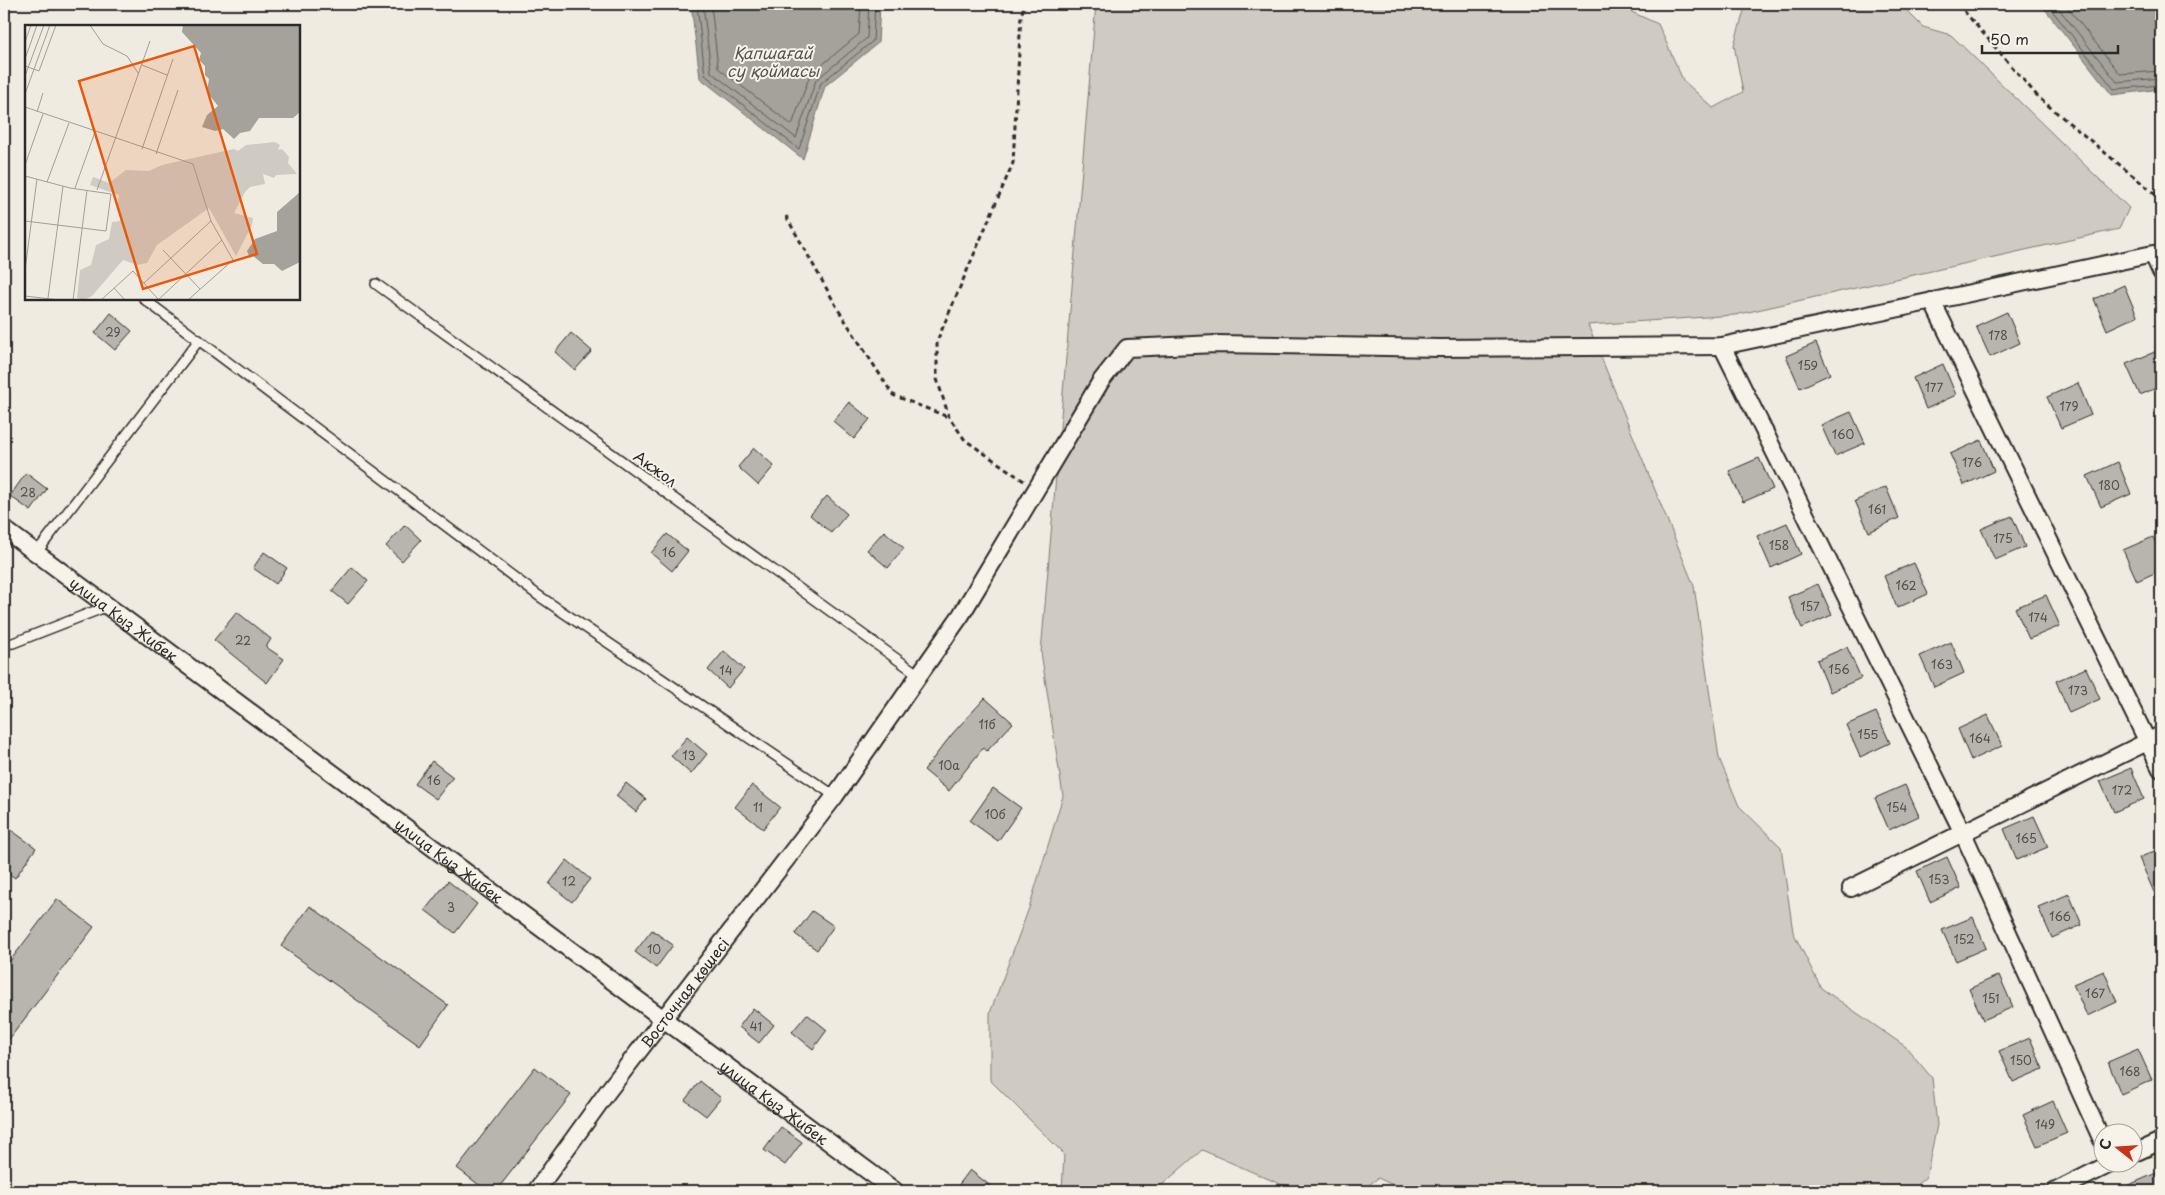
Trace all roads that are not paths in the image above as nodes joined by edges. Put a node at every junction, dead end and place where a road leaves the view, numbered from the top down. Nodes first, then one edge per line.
1 (2161, 272) edge
2 (376, 284) dead end
3 (145, 300) edge
4 (1932, 301) junction
5 (198, 340) junction
6 (1722, 346) junction
7 (4, 528) edge
8 (36, 552) junction
9 (108, 606) junction
10 (4, 644) edge
11 (919, 675) junction
12 (2155, 738) edge
13 (2161, 769) edge
14 (834, 796) junction
15 (1962, 833) junction
16 (1851, 888) dead end
17 (664, 1018) junction
18 (2094, 1122) edge
19 (2161, 1141) edge
20 (2142, 1150) edge
21 (2095, 1172) edge
22 (536, 1191) edge
23 (896, 1191) edge
24 (2056, 1191) edge

1 - 4 street
2 - 11 lane, Акжол
3 - 5 lane
4 - 6 street
4 - 12 street
5 - 8 lane
5 - 14 lane
6 - 11 street, Восточная көшесі
6 - 15 street
7 - 8 street, улица Кыз Жибек
8 - 9 street, улица Кыз Жибек
9 - 10 lane
9 - 17 street, улица Кыз Жибек
11 - 14 street, Восточная көшесі
12 - 13 street
12 - 15 street
14 - 17 street, Восточная көшесі
15 - 16 street
15 - 18 street
17 - 22 street, Восточная көшесі
17 - 23 street, улица Кыз Жибек
19 - 20 street
21 - 24 street

